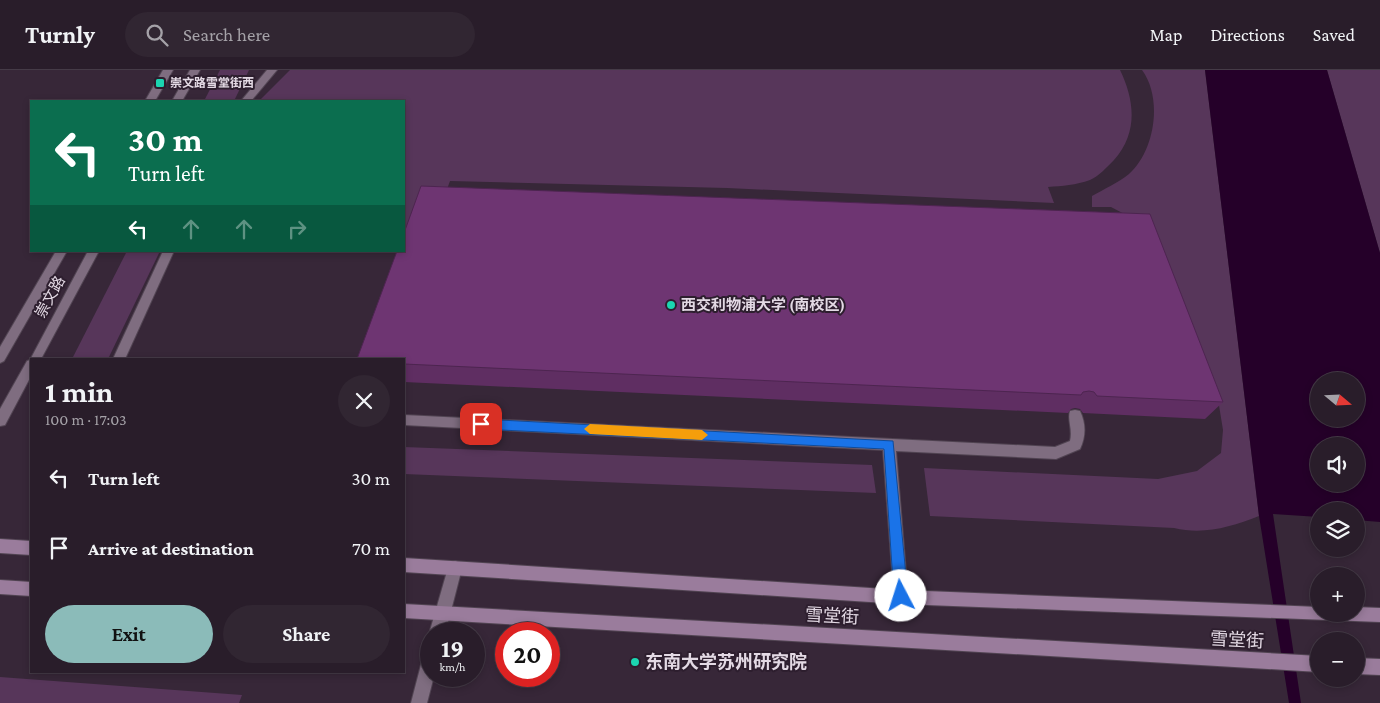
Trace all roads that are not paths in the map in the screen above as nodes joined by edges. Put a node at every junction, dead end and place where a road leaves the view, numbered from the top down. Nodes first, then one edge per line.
1 (168, 70) edge
2 (194, 70) edge
3 (272, 70) edge
4 (151, 100) edge
5 (178, 100) edge
6 (247, 100) edge
7 (61, 252) edge
8 (93, 252) edge
9 (169, 252) edge
10 (0, 358) edge
11 (36, 358) edge
12 (120, 358) edge
13 (30, 367) edge
14 (1075, 415) edge
15 (405, 420) edge
16 (0, 421) edge
17 (889, 444) junction
18 (0, 546) edge
19 (30, 548) edge
20 (405, 565) edge
21 (455, 568) junction
22 (0, 587) edge
23 (30, 589) edge
24 (901, 596) junction
25 (405, 611) edge
26 (443, 613) junction
27 (1310, 614) edge
28 (1365, 615) edge
29 (1380, 615) edge
30 (440, 622) edge
31 (1310, 664) edge
32 (1365, 666) edge
33 (1380, 667) edge
34 (423, 687) edge
35 (419, 703) edge

1 - 4 street
2 - 5 street
3 - 6 street
7 - 10 street, 崇文路
8 - 11 street, 崇文路
9 - 12 street
13 - 16 street
14 - 17 street
15 - 17 street
17 - 24 street
18 - 19 main road
20 - 21 main road, 雪堂街
21 - 24 main road, 雪堂街
21 - 26 street
22 - 23 main road
24 - 27 main road, 雪堂街
25 - 26 main road, 雪堂街
26 - 30 street
26 - 31 main road, 雪堂街
28 - 29 main road
32 - 33 main road
34 - 35 street

